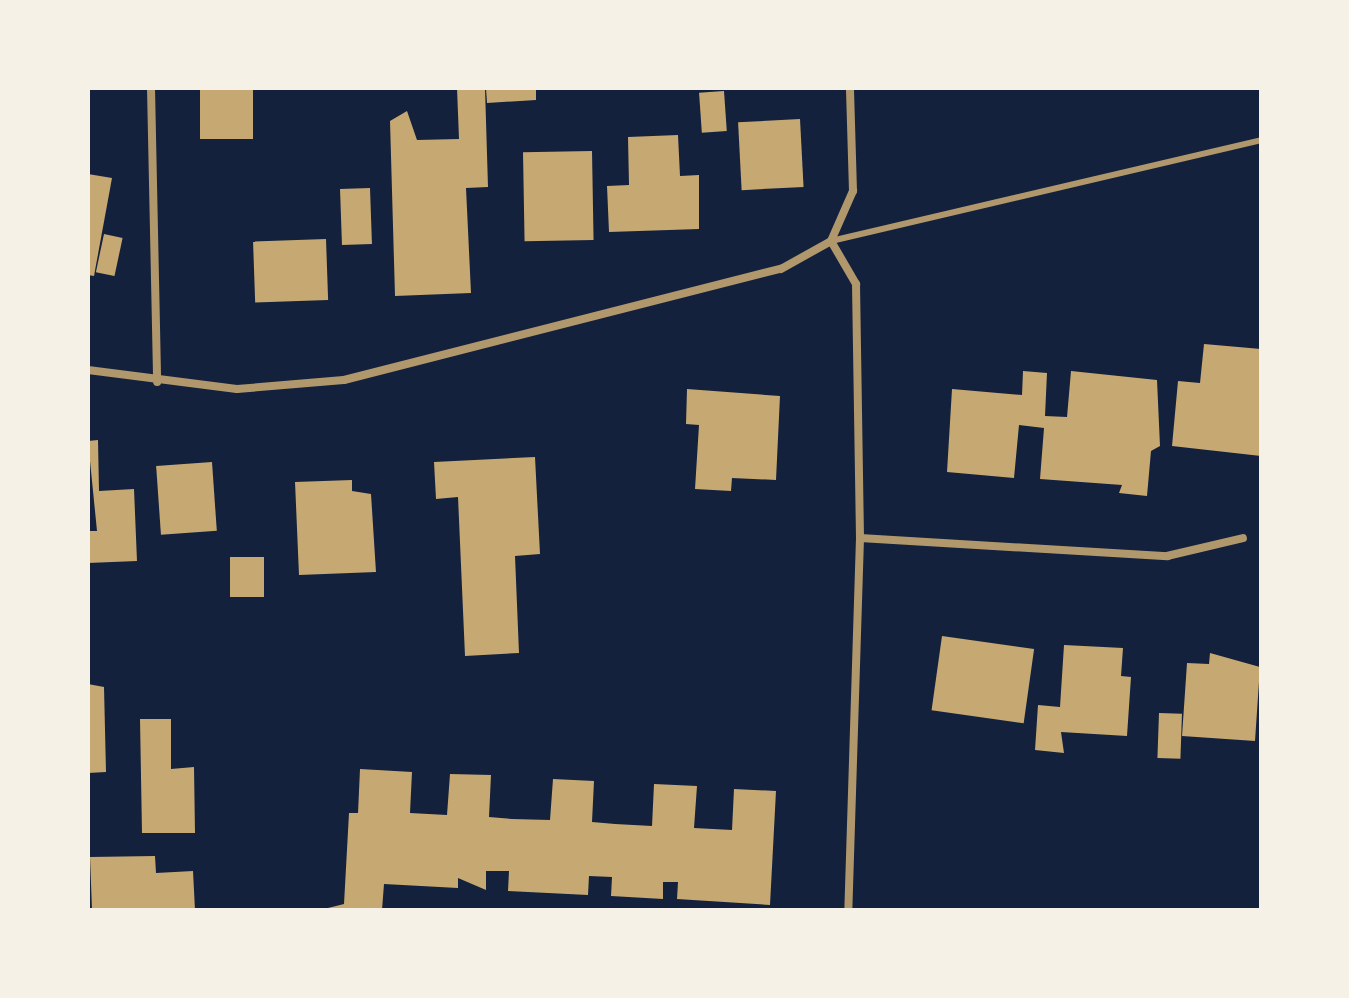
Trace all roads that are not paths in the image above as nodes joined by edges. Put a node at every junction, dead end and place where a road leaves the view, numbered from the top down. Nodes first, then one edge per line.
1 (151, 88) edge
2 (850, 88) edge
3 (1261, 140) edge
4 (831, 241) junction
5 (88, 370) edge
6 (157, 382) junction
7 (860, 538) junction
8 (1243, 538) dead end
9 (848, 910) edge

1 - 6 street
2 - 4 street
3 - 4 lane
4 - 6 street
4 - 7 street
5 - 6 street
7 - 8 street
7 - 9 street

